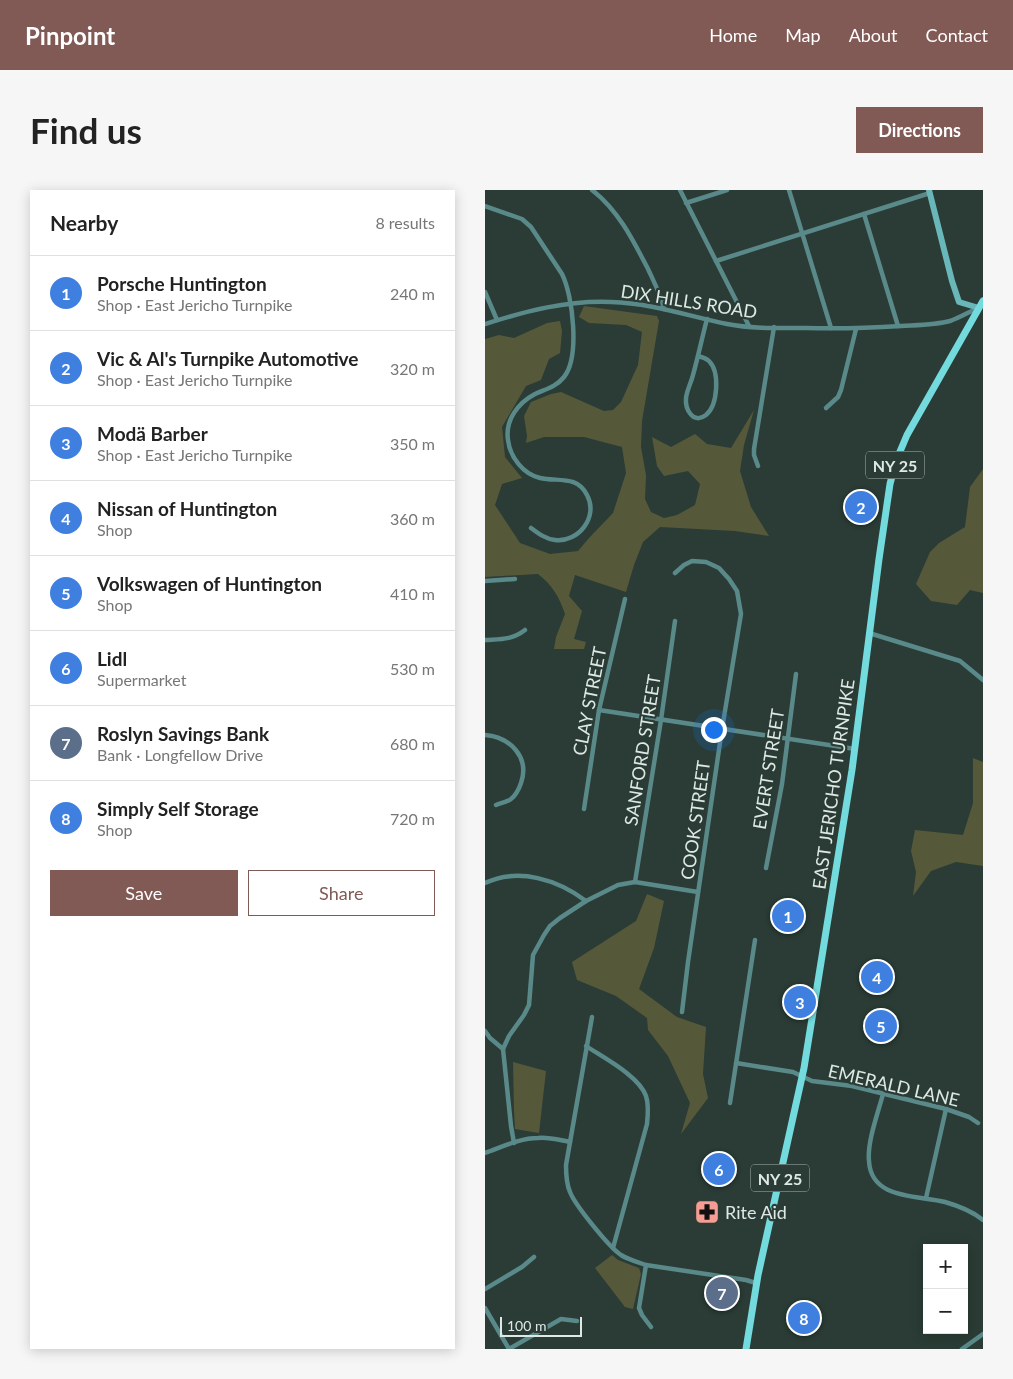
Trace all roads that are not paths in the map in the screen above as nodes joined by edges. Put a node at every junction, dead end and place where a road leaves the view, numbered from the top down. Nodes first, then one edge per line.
1 (591, 190) edge
2 (680, 190) edge
3 (727, 190) edge
4 (789, 190) edge
5 (930, 192) edge
6 (687, 203) junction
7 (485, 206) edge
8 (864, 214) junction
9 (803, 233) junction
10 (716, 261) junction
11 (485, 292) edge
12 (983, 301) edge
13 (570, 303) junction
14 (979, 308) junction
15 (663, 309) junction
16 (707, 319) junction
17 (497, 320) junction
18 (485, 324) edge
19 (749, 326) junction
20 (898, 326) junction
21 (774, 327) junction
22 (831, 328) junction
23 (856, 329) junction
24 (698, 356) junction
25 (826, 408) dead end
26 (758, 466) dead end
27 (531, 528) dead end
28 (675, 573) dead end
29 (515, 579) dead end
30 (485, 581) edge
31 (625, 599) dead end
32 (675, 621) dead end
33 (525, 630) dead end
34 (869, 633) junction
35 (485, 640) edge
36 (796, 674) dead end
37 (983, 680) edge
38 (599, 710) junction
39 (661, 720) junction
40 (722, 729) junction
41 (485, 734) edge
42 (788, 738) junction
43 (855, 749) junction
44 (496, 805) dead end
45 (584, 809) dead end
46 (766, 868) dead end
47 (635, 882) junction
48 (485, 883) edge
49 (698, 892) junction
50 (586, 901) junction
51 (755, 940) dead end
52 (682, 1012) dead end
53 (592, 1017) dead end
54 (485, 1031) edge
55 (586, 1046) junction
56 (503, 1049) junction
57 (736, 1063) junction
58 (803, 1076) junction
59 (883, 1094) junction
60 (730, 1103) dead end
61 (945, 1109) junction
62 (978, 1123) dead end
63 (569, 1142) junction
64 (515, 1143) junction
65 (485, 1153) edge
66 (926, 1198) junction
67 (983, 1219) edge
68 (613, 1248) junction
69 (534, 1257) dead end
70 (647, 1265) junction
71 (756, 1283) junction
72 (485, 1289) edge
73 (485, 1308) edge
74 (577, 1321) dead end
75 (651, 1327) dead end
76 (983, 1334) edge
77 (509, 1349) edge
78 (746, 1349) edge
79 (962, 1349) edge

1 - 15 street
2 - 6 street
3 - 6 street
4 - 9 street
5 - 8 street
5 - 14 main road
6 - 10 street
7 - 13 street
8 - 9 street
8 - 20 street
9 - 10 street
9 - 22 street
10 - 19 street
11 - 17 street
12 - 14 main road, EAST JERICHO TURNPIKE / NY 25
13 - 15 street, DIX HILLS ROAD
13 - 17 street, DIX HILLS ROAD
13 - 27 street
14 - 20 street, DIX HILLS ROAD
14 - 34 main road, EAST JERICHO TURNPIKE / NY 25
15 - 16 street, DIX HILLS ROAD
16 - 19 street, DIX HILLS ROAD
16 - 24 street
17 - 18 street, DIX HILLS ROAD
19 - 21 street, DIX HILLS ROAD
20 - 23 street, DIX HILLS ROAD
21 - 22 street, DIX HILLS ROAD
21 - 26 street
22 - 23 street, DIX HILLS ROAD
23 - 25 street
24 - 24 street
28 - 40 street, COOK STREET
29 - 30 street
31 - 38 street, CLAY STREET
32 - 39 street, SANFORD STREET
33 - 35 street
34 - 37 street
34 - 43 main road, EAST JERICHO TURNPIKE / NY 25
36 - 42 street, EVERT STREET
38 - 39 street
38 - 45 street, CLAY STREET
39 - 40 street
39 - 47 street, SANFORD STREET
40 - 42 street
40 - 49 street, COOK STREET
41 - 44 street
42 - 43 street
42 - 46 street, EVERT STREET
43 - 58 main road, EAST JERICHO TURNPIKE / NY 25
47 - 49 street
47 - 50 street
48 - 50 street
49 - 52 street, COOK STREET
50 - 56 street
51 - 57 street
53 - 55 street
54 - 56 street
55 - 63 street
55 - 68 street
56 - 64 street
57 - 58 street, EMERALD LANE
57 - 60 street
58 - 59 street, EMERALD LANE
58 - 71 main road, EAST JERICHO TURNPIKE / NY 25
59 - 61 street, EMERALD LANE
59 - 66 street
61 - 62 street, EMERALD LANE
61 - 66 street
63 - 64 street
63 - 68 street
64 - 65 street
66 - 67 street
68 - 70 street
69 - 72 street
70 - 71 street
70 - 75 street
71 - 78 main road, EAST JERICHO TURNPIKE / NY 25
73 - 77 street
74 - 77 street
76 - 79 street

